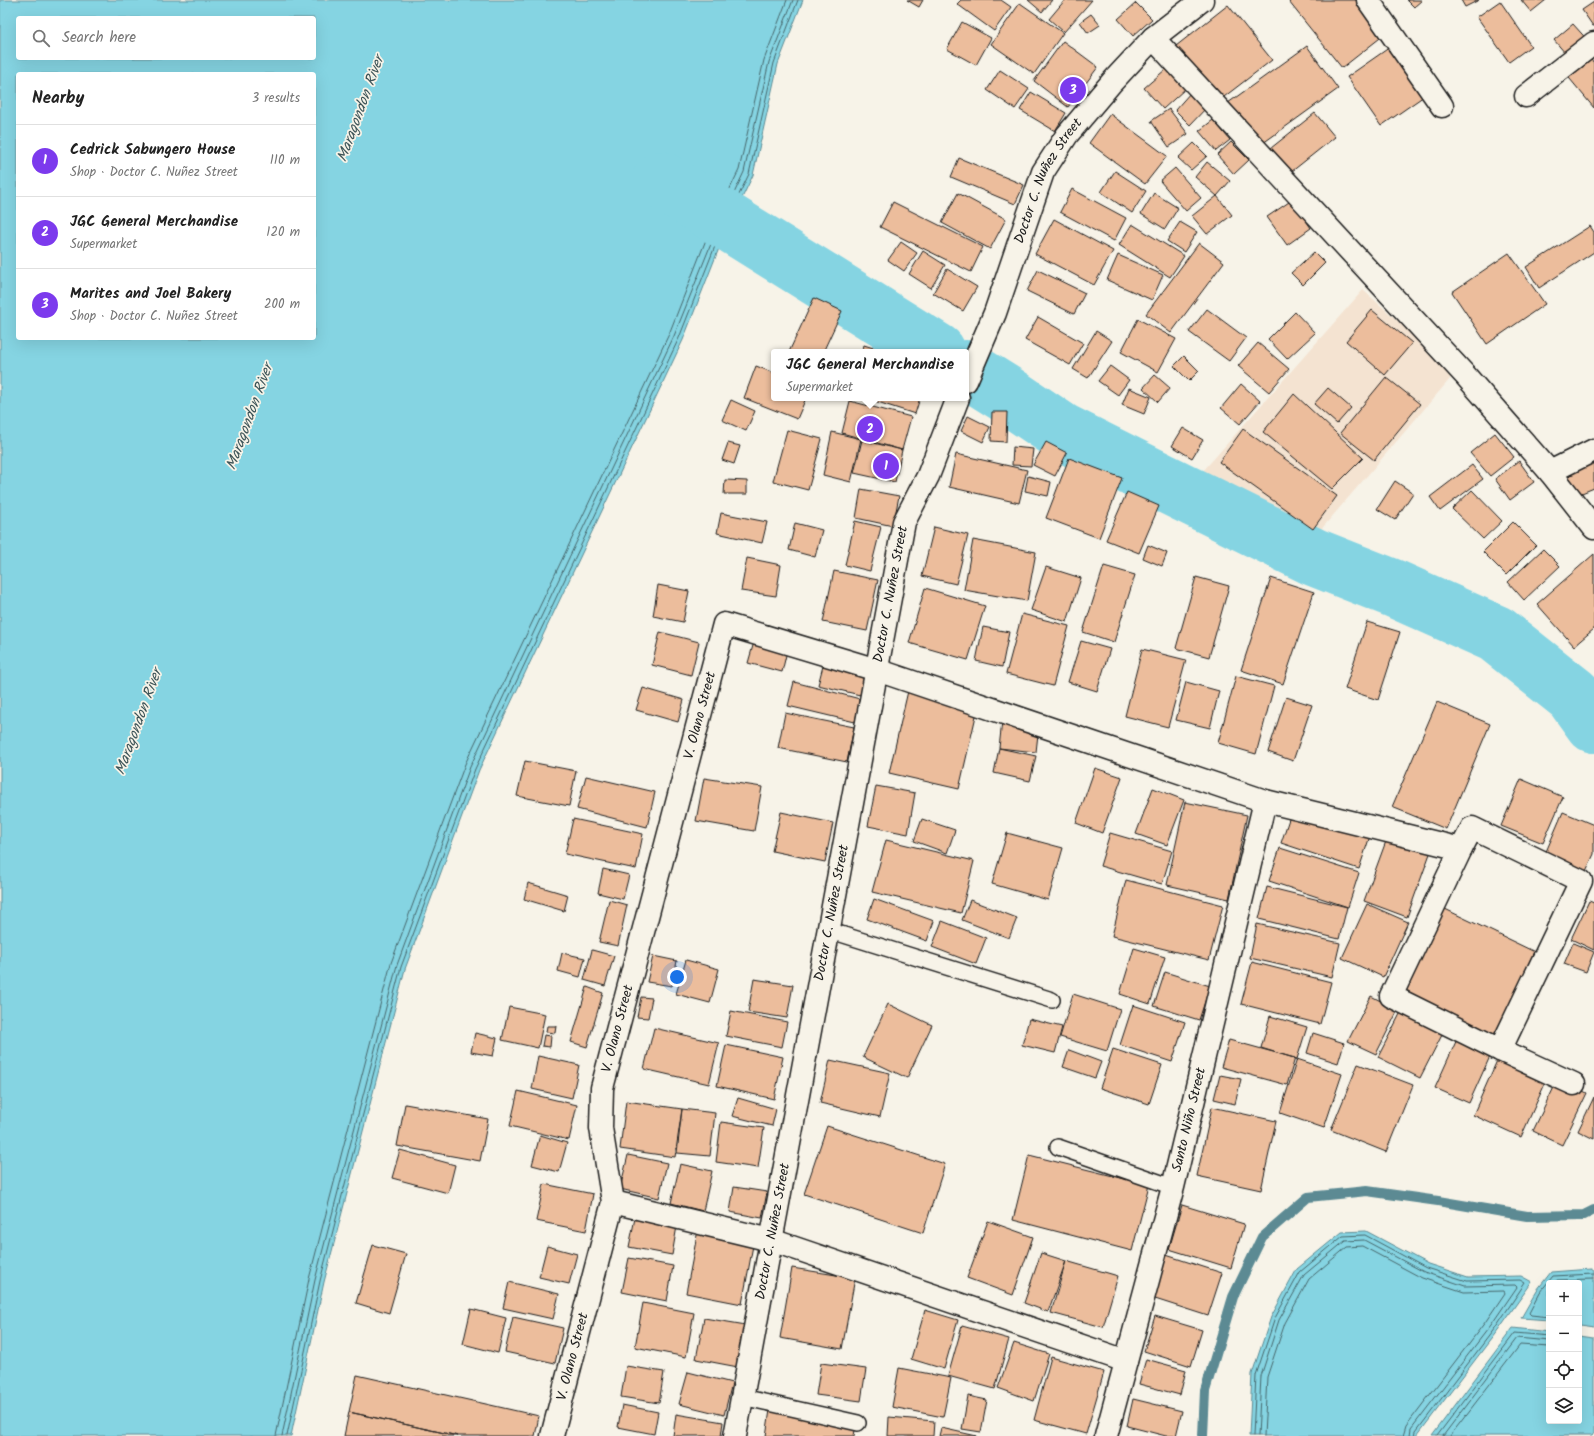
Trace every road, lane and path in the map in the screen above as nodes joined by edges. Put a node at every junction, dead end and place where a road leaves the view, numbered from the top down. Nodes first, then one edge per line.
1 (1202, 0) edge
2 (1368, 0) edge
3 (1153, 38) junction
4 (1594, 43) edge
5 (1526, 96) dead end
6 (1442, 106) dead end
7 (969, 374) edge
8 (956, 403) edge
9 (1594, 450) edge
10 (1550, 472) junction
11 (1594, 528) edge
12 (877, 670) junction
13 (1265, 801) junction
14 (1460, 849) junction
15 (828, 930) junction
16 (1052, 1000) dead end
17 (1500, 1050) junction
18 (1574, 1084) dead end
19 (1058, 1147) dead end
20 (1173, 1186) junction
21 (613, 1202) junction
22 (771, 1240) junction
23 (1126, 1361) junction
24 (742, 1397) junction
25 (858, 1423) dead end
26 (552, 1436) edge
27 (735, 1436) edge
28 (1106, 1436) edge

1 - 3 street, Doctor C. Nuñez Street
2 - 6 street
3 - 7 street, Doctor C. Nuñez Street
3 - 10 street
4 - 5 street
8 - 12 street, Doctor C. Nuñez Street
9 - 10 street
10 - 11 street
12 - 13 street
12 - 15 street, Doctor C. Nuñez Street
12 - 21 street, V. Olano Street
13 - 14 street
13 - 20 street, Santo Niño Street
14 - 17 street
14 - 17 street
15 - 16 lane
15 - 22 street, Doctor C. Nuñez Street
17 - 18 street
19 - 20 lane
20 - 23 street, Santo Niño Street
21 - 22 street
21 - 26 street, V. Olano Street
22 - 23 street
22 - 24 street, Doctor C. Nuñez Street
23 - 28 street, Santo Niño Street
24 - 25 lane
24 - 27 street, Doctor C. Nuñez Street

